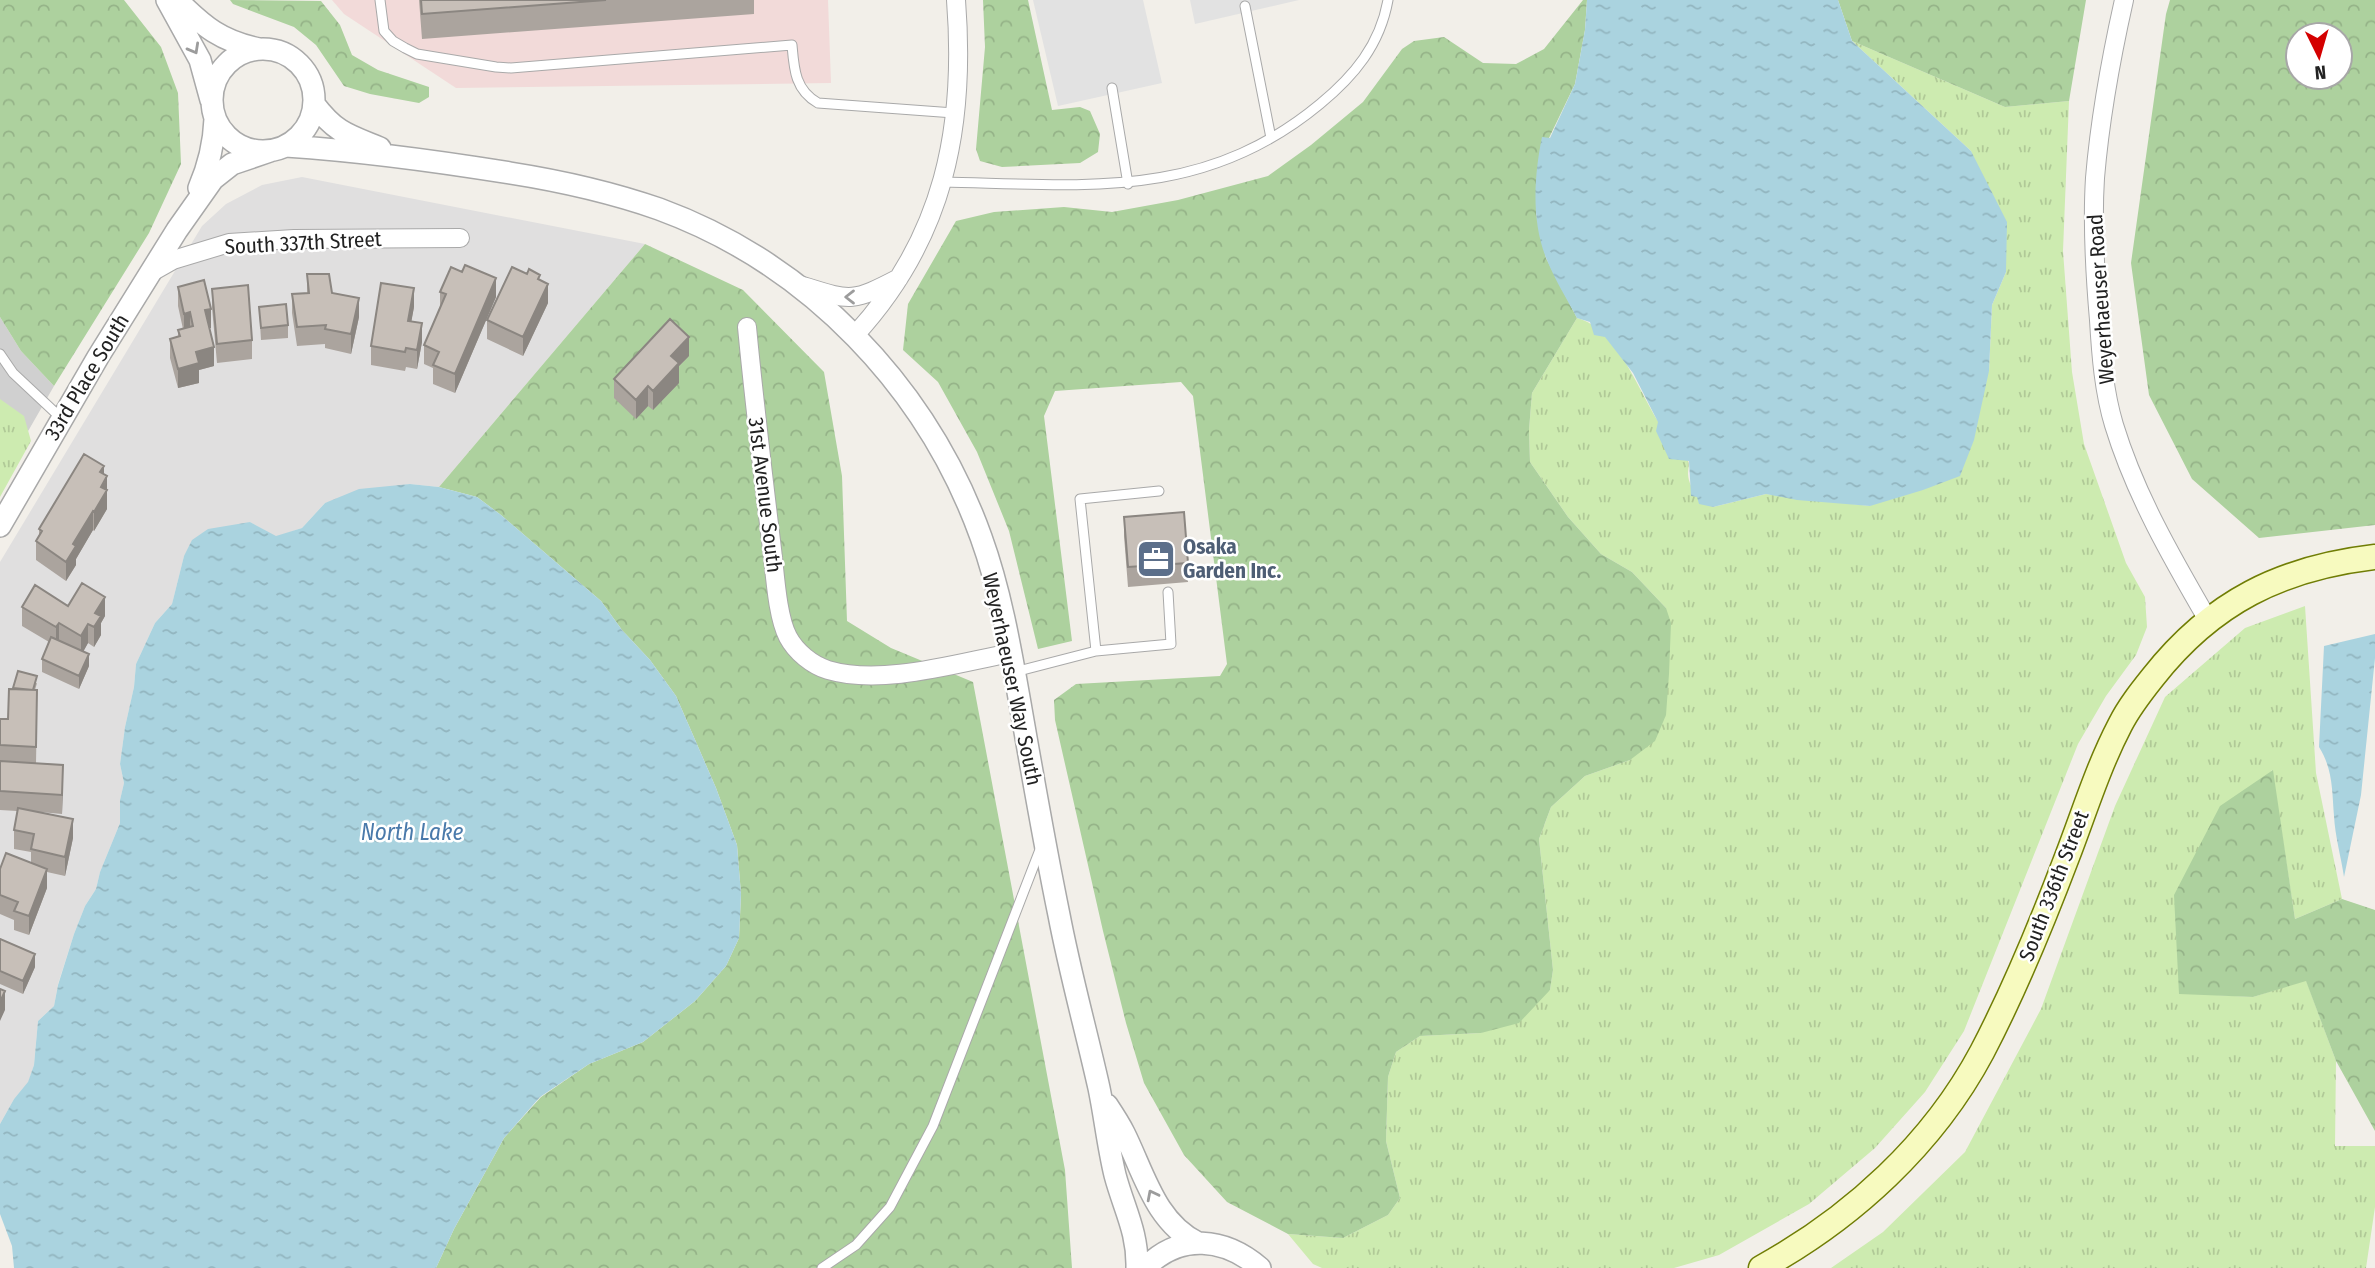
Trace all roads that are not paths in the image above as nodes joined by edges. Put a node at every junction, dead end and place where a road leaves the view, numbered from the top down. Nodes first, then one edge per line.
1 (167, 0) edge
2 (177, 0) edge
3 (380, 0) edge
4 (956, 0) edge
5 (1388, 0) edge
6 (2124, 0) edge
7 (1245, 6) dead end
8 (261, 49) junction
9 (1112, 88) dead end
10 (314, 104) junction
11 (214, 111) junction
12 (954, 113) junction
13 (1271, 138) junction
14 (278, 149) junction
15 (408, 158) junction
16 (943, 182) junction
17 (1129, 184) junction
18 (177, 230) junction
19 (460, 238) dead end
20 (150, 273) junction
21 (902, 277) junction
22 (795, 284) junction
23 (747, 327) dead end
24 (855, 335) junction
25 (0, 354) edge
26 (62, 419) junction
27 (1159, 491) dead end
28 (0, 526) edge
29 (2375, 557) edge
30 (1168, 592) dead end
31 (2208, 620) junction
32 (1096, 651) junction
33 (1013, 663) junction
34 (1045, 838) junction
35 (1100, 1094) junction
36 (1198, 1243) junction
37 (822, 1268) edge
38 (1137, 1268) edge
39 (1145, 1268) edge
40 (1260, 1268) edge
41 (1762, 1268) edge

1 -> 11 street
2 - 8 street
3 - 12 lane
4 - 12 street
5 - 13 lane
6 - 31 street, Weyerhaeuser Road
7 - 13 lane
8 - 10 street
8 - 11 street
9 - 17 lane
10 - 14 street
10 - 15 street, Weyerhaeuser Way South
11 - 14 street
11 - 18 street, 33rd Place South
12 - 16 street
13 - 17 lane
14 - 15 street, Weyerhaeuser Way South
14 - 18 street, 33rd Place South
15 - 22 street, Weyerhaeuser Way South
16 - 17 lane
16 - 21 street
18 - 20 street, 33rd Place South
19 - 20 street, South 337th Street
20 - 26 street, 33rd Place South
21 -> 22 street
21 - 24 street
22 - 24 street, Weyerhaeuser Way South
23 - 33 street, 31st Avenue South
24 - 33 street, Weyerhaeuser Way South
25 - 26 lane
26 - 28 street, 33rd Place South
27 - 32 lane
29 - 31 main road, South 336th Street
30 - 32 lane
31 - 41 main road, South 336th Street
32 - 33 lane
33 - 34 street, Weyerhaeuser Way South
34 - 35 street, Weyerhaeuser Way South
34 - 37 lane
36 -> 35 street
35 - 38 street, Weyerhaeuser Way South
36 - 39 street
36 - 40 street

